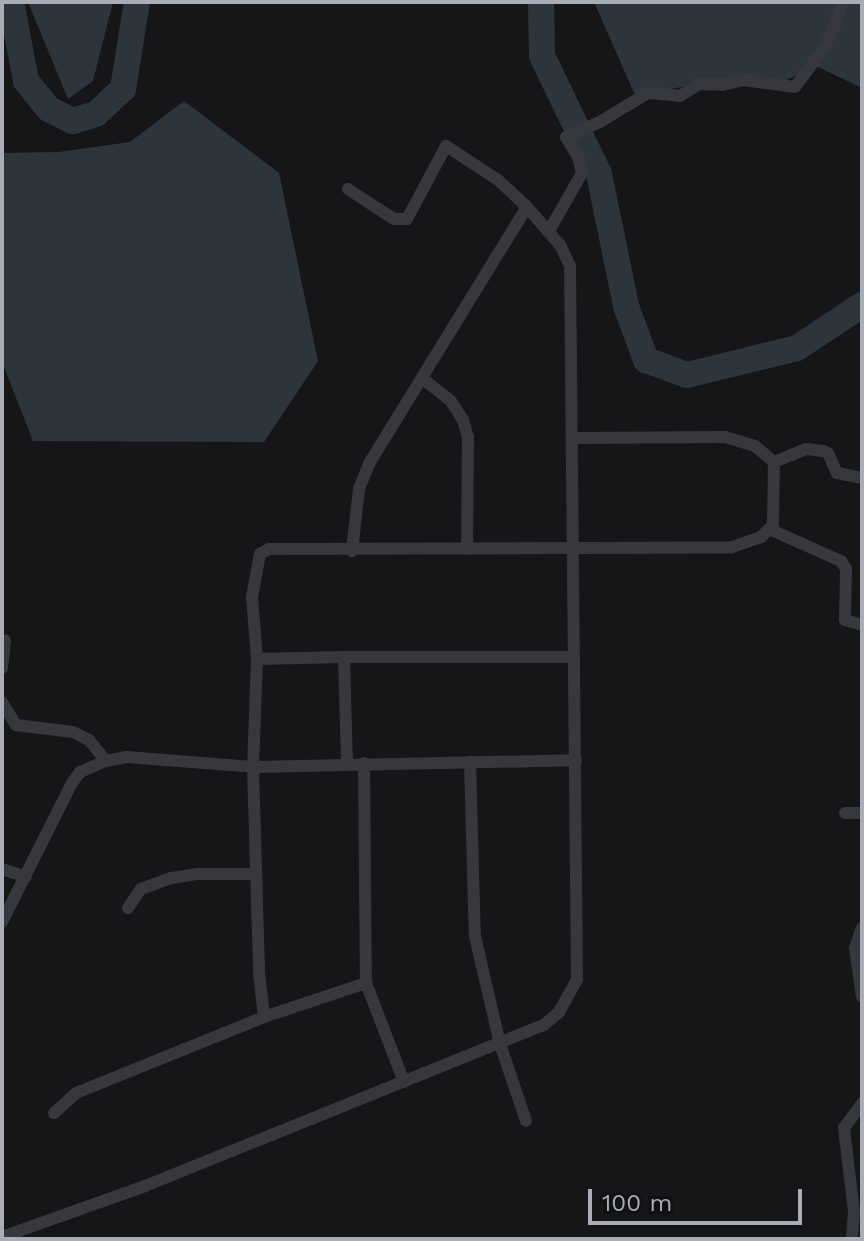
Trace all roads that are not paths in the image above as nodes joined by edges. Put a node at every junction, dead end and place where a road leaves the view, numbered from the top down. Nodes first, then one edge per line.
1 (844, 2) edge
2 (348, 189) dead end
3 (527, 207) junction
4 (549, 231) junction
5 (423, 379) junction
6 (574, 438) junction
7 (774, 462) junction
8 (862, 478) edge
9 (769, 529) junction
10 (467, 549) junction
11 (574, 549) junction
12 (352, 551) junction
13 (862, 625) edge
14 (5, 640) dead end
15 (344, 657) junction
16 (574, 657) junction
17 (257, 659) junction
18 (2, 668) edge
19 (2, 702) edge
20 (576, 760) junction
21 (106, 761) junction
22 (470, 762) junction
23 (364, 763) junction
24 (347, 764) junction
25 (253, 767) junction
26 (845, 813) dead end
27 (862, 813) edge
28 (2, 869) edge
29 (256, 874) junction
30 (26, 877) junction
31 (128, 908) dead end
32 (2, 922) edge
33 (862, 928) edge
34 (366, 983) junction
35 (862, 997) edge
36 (264, 1017) junction
37 (500, 1044) junction
38 (404, 1082) junction
39 (862, 1103) edge
40 (54, 1113) dead end
41 (526, 1121) dead end
42 (2, 1237) edge
43 (852, 1239) edge

1 - 4 street
2 - 3 street
3 - 4 street
3 - 5 street
4 - 6 street
5 - 10 street
5 - 12 street
6 - 7 street
6 - 11 street
7 - 8 street
7 - 9 street
9 - 11 street
9 - 13 street
10 - 11 street
10 - 12 street
11 - 16 street
12 - 17 street
14 - 18 street
15 - 16 street
15 - 17 street
15 - 24 street
16 - 20 street
17 - 25 street
19 - 21 street
20 - 22 street
20 - 37 street
21 - 25 street
21 - 30 street
22 - 23 street
22 - 37 street
23 - 24 street
23 - 34 street
24 - 25 street
25 - 29 street
26 - 27 street
28 - 30 street
29 - 31 street
29 - 36 street
30 - 32 street
33 - 35 street
34 - 36 street
34 - 38 street
36 - 40 street
37 - 38 street
37 - 41 street
38 - 42 street
39 - 43 street

